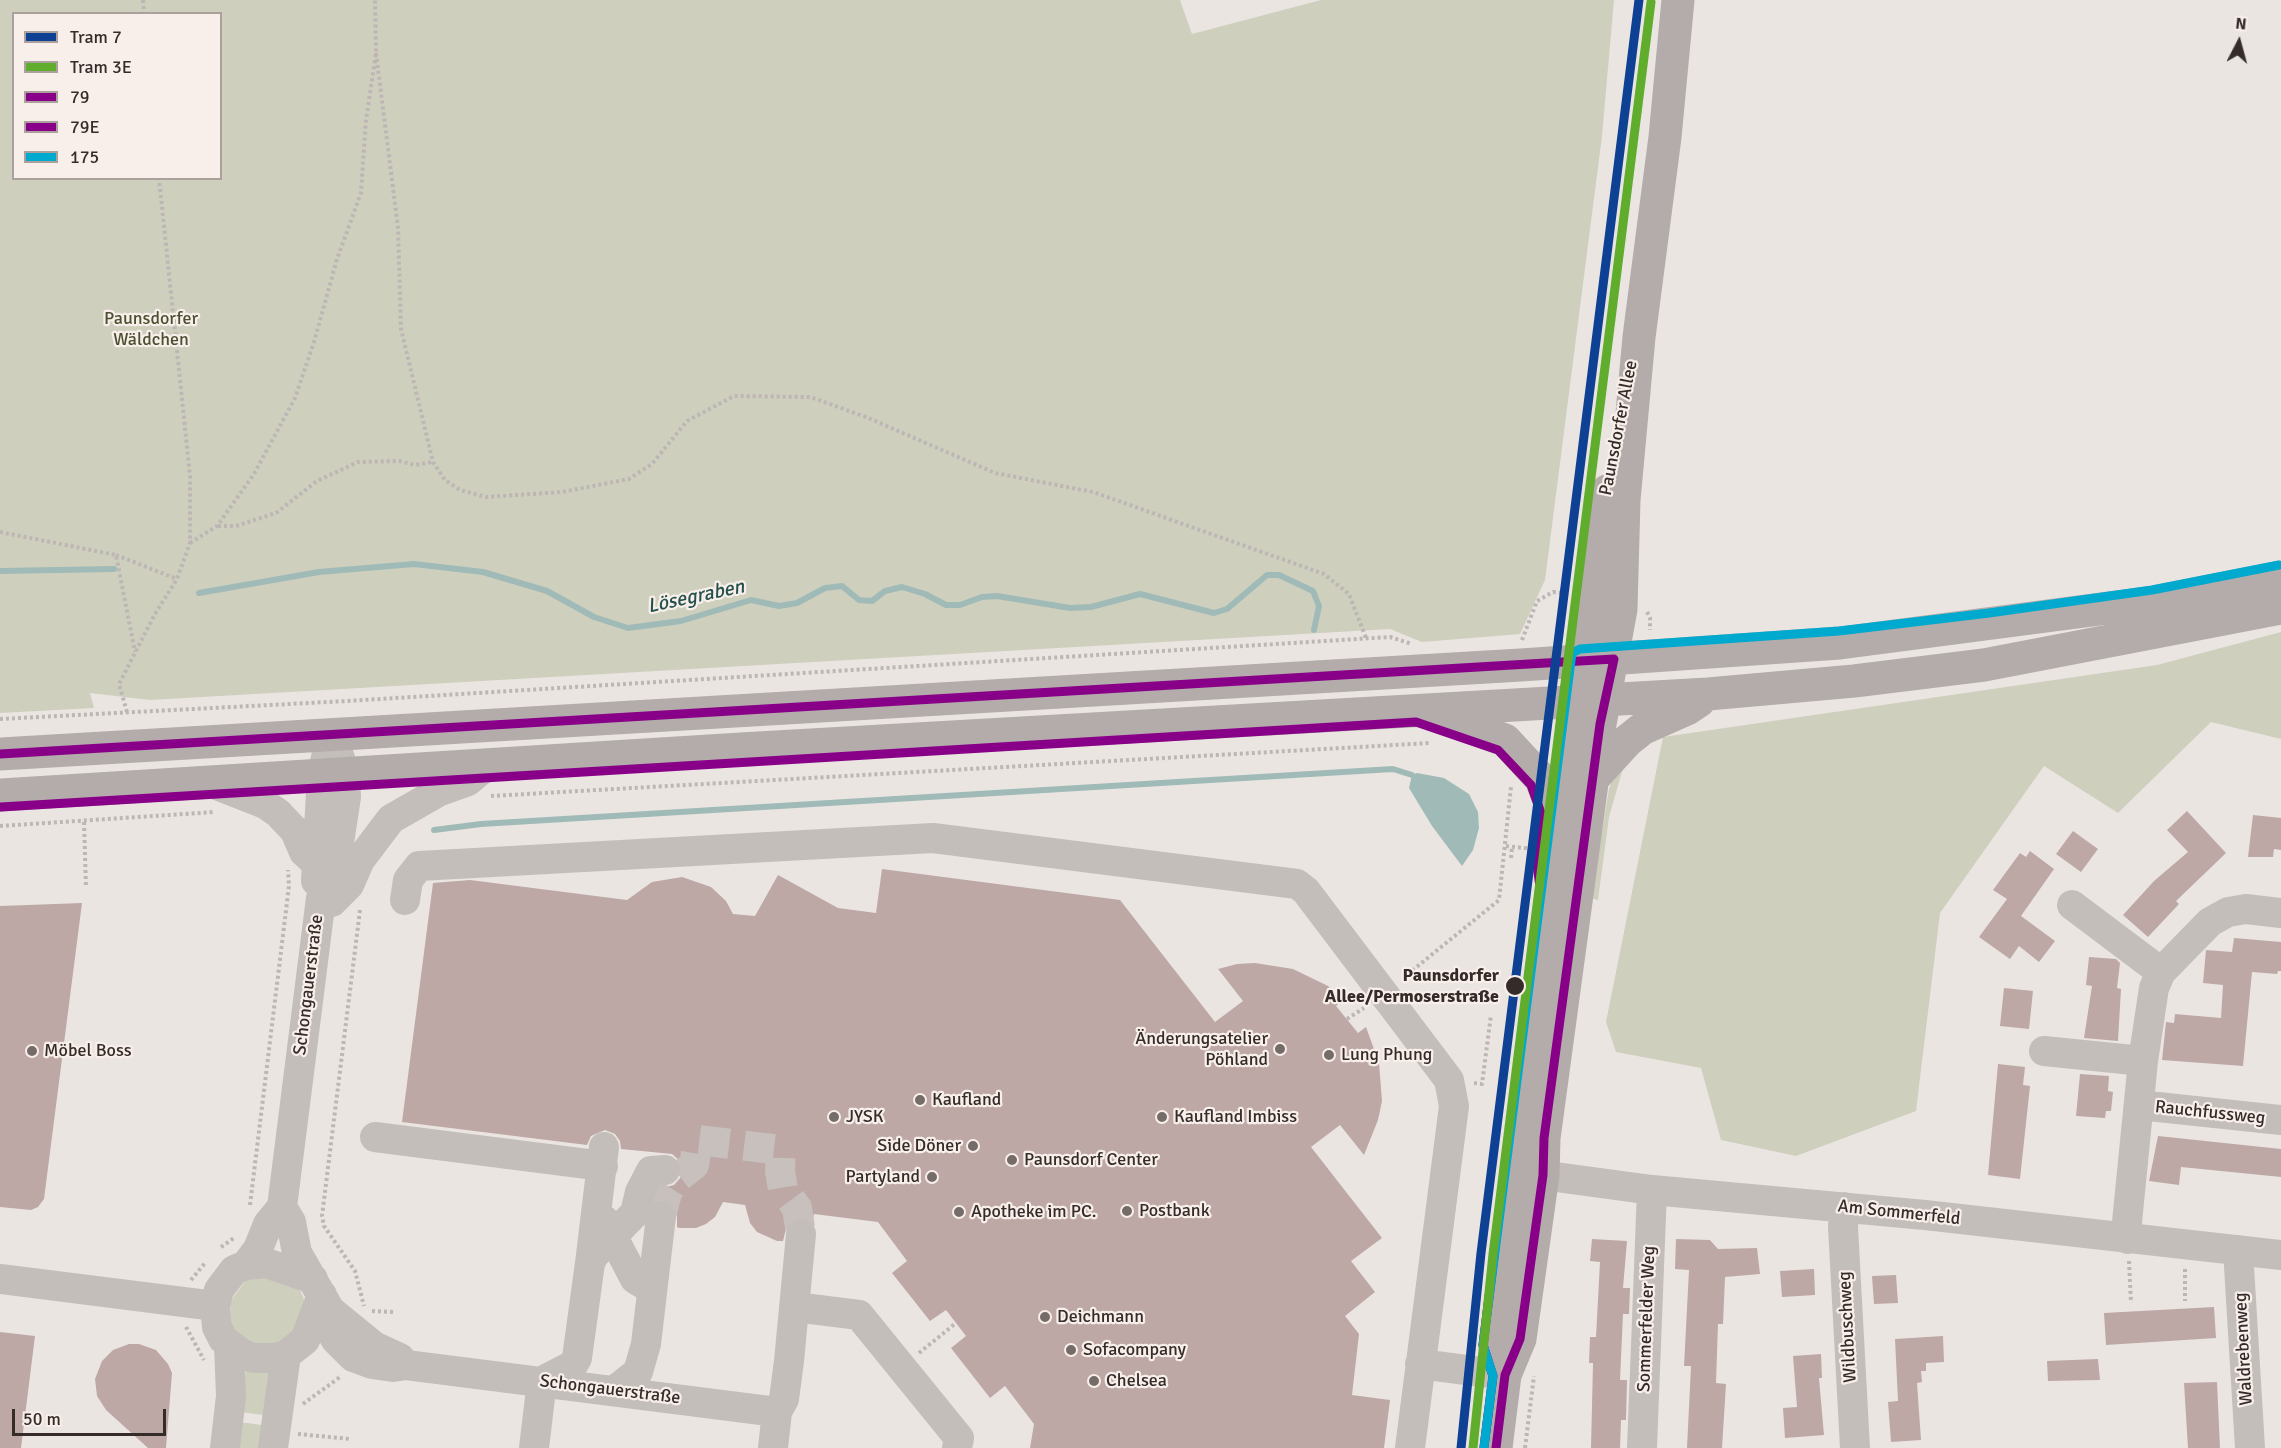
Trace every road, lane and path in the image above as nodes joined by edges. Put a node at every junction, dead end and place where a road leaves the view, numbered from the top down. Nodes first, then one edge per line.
1 (375, 0) edge
2 (1678, 0) edge
3 (376, 53) junction
4 (159, 180) edge
5 (1640, 337) junction
6 (433, 462) junction
7 (218, 526) junction
8 (0, 532) edge
9 (190, 543) junction
10 (116, 555) junction
11 (2281, 577) edge
12 (177, 579) junction
13 (1575, 594) dead end
14 (2281, 608) edge
15 (1366, 639) junction
16 (1521, 645) dead end
17 (1418, 647) dead end
18 (135, 652) junction
19 (1614, 659) junction
20 (1581, 661) junction
21 (1708, 694) junction
22 (1590, 701) junction
23 (1418, 710) junction
24 (127, 712) junction
25 (0, 719) edge
26 (332, 734) junction
27 (1433, 742) dead end
28 (0, 754) edge
29 (334, 775) junction
30 (1595, 776) junction
31 (1510, 780) dead end
32 (486, 781) junction
33 (209, 782) junction
34 (0, 795) edge
35 (226, 812) dead end
36 (84, 822) junction
37 (0, 826) edge
38 (1506, 846) junction
39 (1512, 847) junction
40 (1538, 850) dead end
41 (1511, 858) dead end
42 (302, 862) junction
43 (86, 887) dead end
44 (1552, 887) junction
45 (405, 900) dead end
46 (363, 901) dead end
47 (2072, 905) dead end
48 (319, 908) junction
49 (2281, 913) edge
50 (2161, 972) junction
51 (1395, 984) dead end
52 (1371, 1003) dead end
53 (1491, 1015) dead end
54 (1347, 1019) dead end
55 (2044, 1051) dead end
56 (2143, 1061) junction
57 (1484, 1072) dead end
58 (2139, 1105) junction
59 (2281, 1120) edge
60 (375, 1137) dead end
61 (666, 1170) dead end
62 (1530, 1173) junction
63 (1652, 1190) junction
64 (598, 1203) junction
65 (282, 1207) junction
66 (1844, 1207) junction
67 (249, 1215) dead end
68 (661, 1216) tunnel mouth
69 (801, 1234) tunnel mouth
70 (237, 1236) dead end
71 (612, 1236) junction
72 (2128, 1239) junction
73 (2184, 1244) junction
74 (2238, 1250) junction
75 (216, 1253) dead end
76 (2281, 1255) edge
77 (208, 1261) dead end
78 (590, 1263) junction
79 (246, 1265) junction
80 (0, 1279) edge
81 (190, 1287) dead end
82 (652, 1289) junction
83 (322, 1295) junction
84 (2185, 1301) dead end
85 (2132, 1303) dead end
86 (215, 1305) junction
87 (795, 1307) junction
88 (393, 1312) dead end
89 (956, 1323) dead end
90 (229, 1346) junction
91 (286, 1355) junction
92 (1420, 1364) junction
93 (901, 1367) junction
94 (344, 1372) dead end
95 (1505, 1375) junction
96 (542, 1381) junction
97 (615, 1390) junction
98 (301, 1406) dead end
99 (777, 1412) junction
100 (295, 1424) dead end
101 (350, 1439) dead end
102 (287, 1441) edge
103 (225, 1448) edge
104 (534, 1448) edge
105 (773, 1448) edge
106 (957, 1448) edge
107 (1410, 1448) edge
108 (1496, 1448) edge
109 (1642, 1448) edge
110 (1855, 1448) edge
111 (2250, 1448) edge

1 - 3 path
2 - 5 main road, Paunsdorfer Allee
3 - 6 path
3 - 7 path
4 - 9 path
5 - 19 main road, Paunsdorfer Allee
5 - 20 main road, Paunsdorfer Allee
6 - 7 path
6 - 15 path
7 - 9 path
8 - 10 path
9 - 12 path
10 - 12 path
10 - 18 path
11 - 19 main road
12 - 18 path
13 - 16 path
14 - 21 main road
15 - 17 path
15 - 24 path
18 - 24 path
19 - 20 main road
19 - 22 main road, Paunsdorfer Allee
20 - 22 main road, Paunsdorfer Allee
20 - 26 main road
21 - 22 main road
21 - 30 main road
22 - 23 main road
22 - 30 main road, Paunsdorfer Allee
22 - 44 main road, Paunsdorfer Allee
23 - 32 main road
23 - 44 main road
24 - 25 path
26 - 28 main road
26 - 29 street, Schongauerstraße
27 - 32 path
29 - 32 main road
29 - 33 main road
29 - 42 street
29 - 48 street, Schongauerstraße
30 - 62 main road, Paunsdorfer Allee
31 - 38 path
32 - 48 street
33 - 34 main road
33 - 42 street
35 - 36 path
36 - 37 path
36 - 43 path
38 - 39 path
38 - 51 path
39 - 40 path
39 - 41 path
42 - 48 street
42 - 67 path
44 - 62 main road, Paunsdorfer Allee
45 - 92 street
46 - 88 path
47 - 50 street
48 - 65 street, Schongauerstraße
49 - 50 street
50 - 56 street
52 - 54 path
53 - 57 path
55 - 56 street
56 - 58 street
58 - 59 street, Rauchfussweg
58 - 72 street
60 - 64 street
61 - 71 street
62 - 63 street, Am Sommerfeld
62 - 95 main road, Paunsdorfer Allee
63 - 66 street, Am Sommerfeld
63 - 109 street, Sommerfelder Weg
64 - 71 street
64 - 78 street
65 - 79 street, Schongauerstraße
65 - 83 street, Schongauerstraße
66 - 72 street, Am Sommerfeld
66 - 110 street, Wildbuschweg
68 - 82 street
69 - 87 street
70 - 75 path
71 - 78 street
71 - 82 street
72 - 73 street, Am Sommerfeld
72 - 85 path
73 - 74 street, Am Sommerfeld
73 - 84 path
74 - 76 street, Am Sommerfeld
74 - 111 street, Waldrebenweg
77 - 81 path
78 - 96 street
79 - 83 street, Schongauerstraße
79 - 86 street, Schongauerstraße
80 - 86 street
82 - 97 street
83 - 91 street
83 - 96 street, Schongauerstraße
86 - 90 street
87 - 93 street
87 - 99 street
89 - 93 path
90 - 91 street
90 - 103 street
91 - 102 street
92 - 95 street
92 - 107 street
93 - 106 street
94 - 98 path
95 - 108 main road, Paunsdorfer Allee
96 - 97 street, Schongauerstraße
96 - 104 street
97 - 99 street, Schongauerstraße
99 - 105 street
100 - 102 path
101 - 102 path

